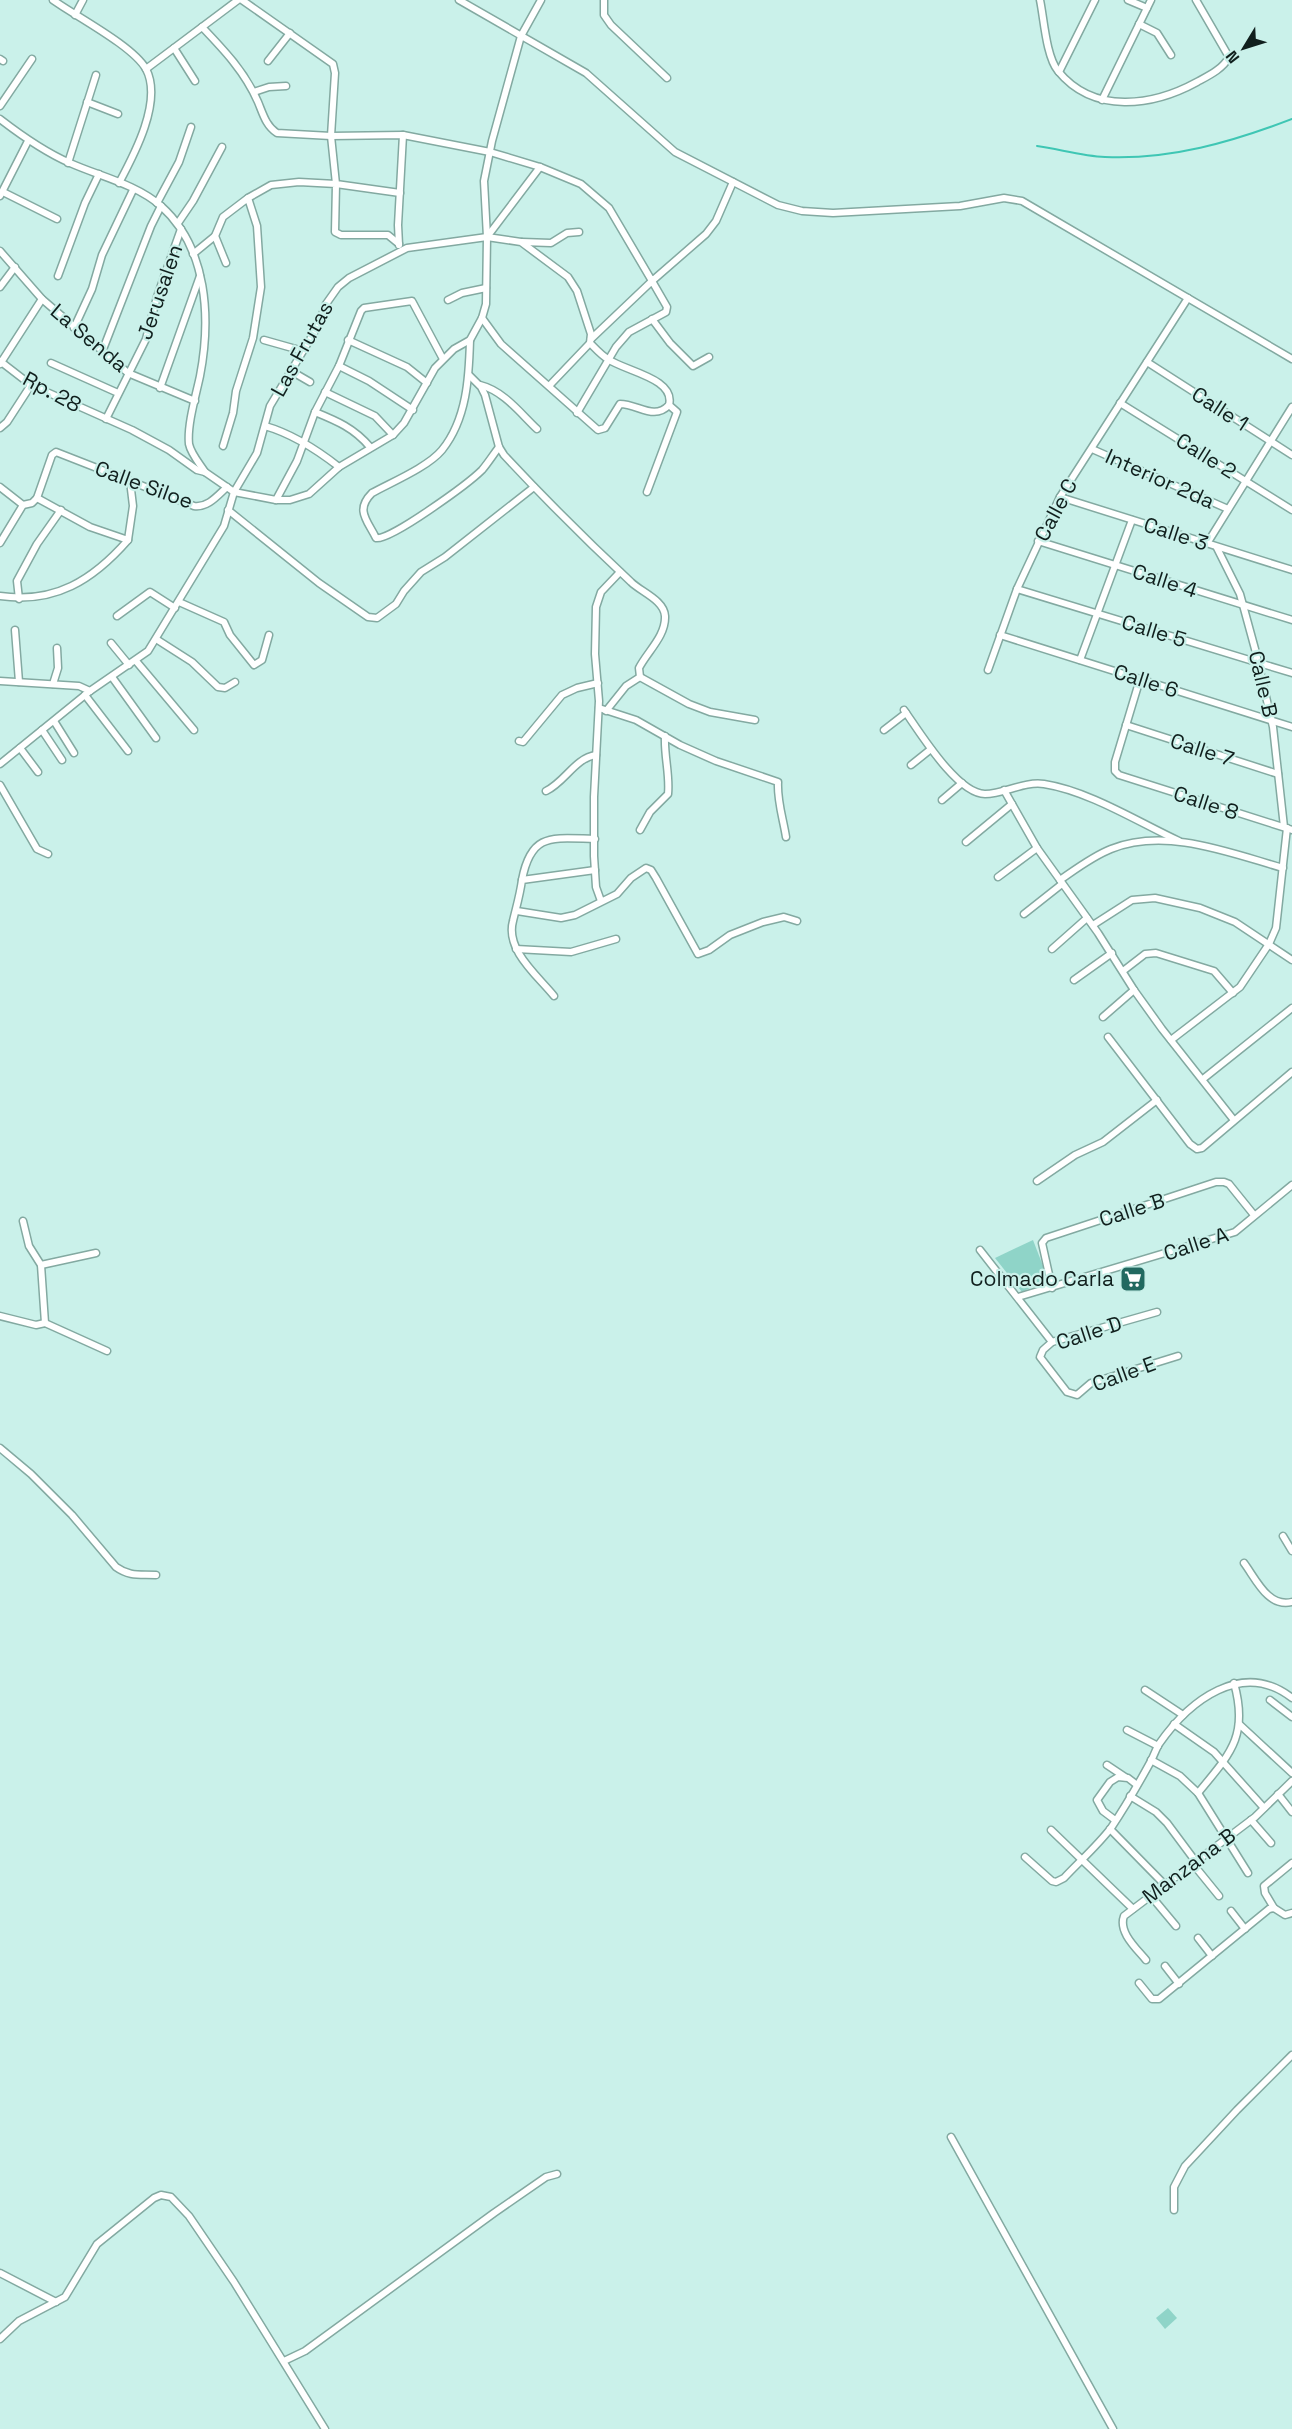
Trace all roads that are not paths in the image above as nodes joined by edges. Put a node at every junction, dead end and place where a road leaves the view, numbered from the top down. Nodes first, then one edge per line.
1 (53, 0) edge
2 (83, 0) edge
3 (240, 0) edge
4 (459, 0) edge
5 (542, 0) edge
6 (604, 0) edge
7 (1040, 0) edge
8 (1095, 0) edge
9 (1128, 0) edge
10 (1151, 0) edge
11 (1196, 0) edge
12 (1147, 8) junction
13 (75, 15) junction
14 (1139, 24) junction
15 (202, 27) junction
16 (290, 33) junction
17 (521, 36) junction
18 (174, 48) junction
19 (1171, 55) dead end
20 (32, 59) dead end
21 (268, 61) dead end
22 (146, 69) junction
23 (1059, 72) junction
24 (96, 75) dead end
25 (667, 78) dead end
26 (195, 81) dead end
27 (286, 86) dead end
28 (254, 92) junction
29 (1102, 100) junction
30 (87, 102) junction
31 (0, 106) edge
32 (118, 114) dead end
33 (0, 119) edge
34 (191, 127) dead end
35 (403, 135) junction
36 (331, 136) junction
37 (28, 141) junction
38 (222, 147) dead end
39 (490, 152) junction
40 (68, 163) junction
41 (540, 167) junction
42 (99, 174) junction
43 (733, 182) junction
44 (119, 183) junction
45 (336, 184) junction
46 (133, 190) junction
47 (400, 193) junction
48 (1, 194) edge
49 (248, 198) junction
50 (159, 205) junction
51 (57, 219) dead end
52 (179, 226) junction
53 (579, 232) dead end
54 (215, 236) junction
55 (487, 237) junction
56 (521, 242) junction
57 (400, 247) junction
58 (0, 250) edge
59 (193, 254) junction
60 (226, 264) dead end
61 (15, 267) junction
62 (58, 276) dead end
63 (200, 276) junction
64 (652, 281) junction
65 (0, 286) edge
66 (486, 288) junction
67 (1188, 298) junction
68 (42, 299) junction
69 (448, 300) dead end
70 (482, 318) junction
71 (652, 319) junction
72 (74, 328) junction
73 (264, 340) dead end
74 (348, 340) junction
75 (470, 340) junction
76 (590, 341) junction
77 (303, 351) junction
78 (102, 352) junction
79 (709, 357) dead end
80 (443, 359) junction
81 (1292, 359) edge
82 (608, 360) junction
83 (0, 362) edge
84 (1147, 362) junction
85 (51, 363) dead end
86 (339, 366) junction
87 (291, 371) junction
88 (128, 373) junction
89 (469, 375) junction
90 (310, 382) dead end
91 (427, 383) junction
92 (31, 385) junction
93 (480, 386) junction
94 (549, 386) junction
95 (160, 388) junction
96 (325, 392) junction
97 (118, 393) junction
98 (195, 401) junction
99 (1120, 403) junction
100 (669, 405) junction
101 (1292, 407) edge
102 (413, 410) junction
103 (315, 412) junction
104 (577, 413) junction
105 (106, 419) junction
106 (265, 426) junction
107 (0, 428) edge
108 (537, 429) dead end
109 (393, 435) junction
110 (304, 442) junction
111 (1270, 442) junction
112 (223, 446) dead end
113 (370, 447) junction
114 (499, 447) junction
115 (1092, 449) junction
116 (1292, 455) edge
117 (339, 467) junction
118 (205, 472) junction
119 (130, 481) junction
120 (1246, 481) junction
121 (0, 487) edge
122 (227, 487) junction
123 (534, 487) junction
124 (234, 492) junction
125 (647, 492) dead end
126 (1060, 497) junction
127 (37, 498) junction
128 (276, 500) junction
129 (23, 505) junction
130 (1228, 509) junction
131 (61, 510) junction
132 (228, 510) junction
133 (1292, 510) edge
134 (1132, 520) junction
135 (128, 540) junction
136 (1038, 542) junction
137 (1208, 542) junction
138 (0, 543) edge
139 (1217, 548) junction
140 (1116, 565) junction
141 (1292, 570) edge
142 (620, 572) junction
143 (1017, 589) junction
144 (0, 596) edge
145 (20, 599) junction
146 (177, 605) junction
147 (1242, 606) junction
148 (1096, 613) junction
149 (117, 616) dead end
150 (1292, 620) edge
151 (15, 630) dead end
152 (269, 635) dead end
153 (1000, 635) junction
154 (156, 639) junction
155 (111, 643) dead end
156 (57, 648) dead end
157 (1080, 660) junction
158 (136, 661) junction
159 (1257, 663) junction
160 (129, 665) junction
161 (988, 670) dead end
162 (1292, 673) edge
163 (112, 677) junction
164 (640, 678) junction
165 (1140, 679) junction
166 (0, 681) edge
167 (19, 682) junction
168 (235, 682) dead end
169 (598, 683) junction
170 (53, 684) junction
171 (88, 693) junction
172 (598, 708) junction
173 (606, 711) junction
174 (755, 720) dead end
175 (1270, 720) junction
176 (54, 721) junction
177 (1126, 725) junction
178 (1292, 727) edge
179 (42, 730) junction
180 (194, 730) dead end
181 (884, 730) dead end
182 (665, 736) junction
183 (156, 738) dead end
184 (519, 741) dead end
185 (20, 748) junction
186 (932, 748) junction
187 (128, 751) dead end
188 (74, 753) dead end
189 (596, 755) junction
190 (62, 760) dead end
191 (1, 762) edge
192 (911, 765) dead end
193 (38, 772) dead end
194 (1278, 774) junction
195 (962, 783) junction
196 (0, 785) edge
197 (1004, 790) junction
198 (546, 791) dead end
199 (942, 800) dead end
200 (1012, 804) junction
201 (1151, 828) junction
202 (1288, 829) edge
203 (640, 830) dead end
204 (786, 837) dead end
205 (595, 839) junction
206 (1179, 841) junction
207 (966, 842) dead end
208 (1149, 842) junction
209 (1036, 848) junction
210 (48, 854) dead end
211 (1283, 868) junction
212 (595, 870) junction
213 (998, 877) dead end
214 (522, 880) junction
215 (1061, 882) junction
216 (601, 901) junction
217 (517, 911) junction
218 (1024, 915) dead end
219 (1087, 918) junction
220 (797, 921) dead end
221 (1093, 925) junction
222 (616, 939) dead end
223 (1269, 944) junction
224 (516, 949) junction
225 (1052, 949) dead end
226 (1112, 953) junction
227 (1292, 960) edge
228 (1123, 971) junction
229 (1074, 980) dead end
230 (1134, 990) junction
231 (1233, 993) junction
232 (554, 996) dead end
233 (1292, 1008) edge
234 (1103, 1017) dead end
235 (1108, 1036) dead end
236 (1171, 1040) junction
237 (1292, 1072) edge
238 (1203, 1079) junction
239 (1157, 1100) junction
240 (1233, 1119) junction
241 (1037, 1181) dead end
242 (1292, 1185) edge
243 (1254, 1215) junction
244 (23, 1221) dead end
245 (980, 1250) dead end
246 (96, 1253) dead end
247 (41, 1264) junction
248 (1052, 1288) junction
249 (1018, 1297) junction
250 (1156, 1312) dead end
251 (0, 1316) edge
252 (45, 1323) junction
253 (1052, 1342) junction
254 (107, 1351) dead end
255 (1178, 1356) dead end
256 (1072, 1394) joint
257 (0, 1448) edge
258 (1283, 1536) dead end
259 (1292, 1551) edge
260 (1244, 1563) dead end
261 (156, 1575) dead end
262 (1292, 1602) edge
263 (1234, 1683) junction
264 (1145, 1690) dead end
265 (1292, 1698) edge
266 (1270, 1700) dead end
267 (1183, 1715) junction
268 (1292, 1717) edge
269 (1174, 1724) junction
270 (1239, 1724) junction
271 (1127, 1730) dead end
272 (1158, 1746) junction
273 (1151, 1760) junction
274 (1223, 1762) junction
275 (1107, 1765) dead end
276 (1292, 1773) edge
277 (1128, 1779) junction
278 (1292, 1781) edge
279 (1137, 1785) junction
280 (1198, 1794) junction
281 (1278, 1794) junction
282 (1130, 1796) junction
283 (1264, 1808) junction
284 (1292, 1812) edge
285 (1115, 1820) junction
286 (1251, 1820) junction
287 (1110, 1829) junction
288 (1051, 1830) dead end
289 (1227, 1838) junction
290 (1271, 1843) dead end
291 (1024, 1857) dead end
292 (1083, 1858) junction
293 (1194, 1863) junction
294 (1292, 1863) edge
295 (1248, 1873) dead end
296 (1165, 1885) junction
297 (1151, 1896) junction
298 (1219, 1896) dead end
299 (1274, 1908) junction
300 (1132, 1909) junction
301 (1231, 1911) dead end
302 (1292, 1913) edge
303 (1176, 1926) dead end
304 (1245, 1929) junction
305 (1198, 1938) dead end
306 (1212, 1956) junction
307 (1146, 1960) dead end
308 (1165, 1966) dead end
309 (1138, 1983) dead end
310 (1179, 1984) junction
311 (1292, 2055) edge
312 (951, 2137) dead end
313 (557, 2174) dead end
314 (1174, 2210) dead end
315 (0, 2273) edge
316 (56, 2302) junction
317 (0, 2339) edge
318 (284, 2361) junction
319 (325, 2429) edge
320 (1113, 2429) edge

1 - 13 street
2 - 13 street
3 - 15 street
3 - 16 street
4 - 17 street
5 - 17 street
6 - 25 street
7 - 23 street
8 - 23 street
9 - 12 street
10 - 12 street
11 - 29 street
12 - 14 street
13 - 22 street
14 - 19 street
14 - 29 street
15 - 18 street
15 - 28 street
16 - 21 street
16 - 36 street
17 - 39 street
17 - 43 street
18 - 22 street
18 - 26 street
20 - 31 street
22 - 44 street
23 - 29 street
24 - 30 street
27 - 28 street
28 - 36 street
30 - 32 street
30 - 40 street
33 - 37 street
34 - 50 street
35 - 36 street
35 - 39 street
35 - 47 street
36 - 45 street
37 - 40 street
37 - 48 street
38 - 52 street, Jerusalen
39 - 41 street
39 - 55 street
40 - 42 street
41 - 55 street
41 - 64 street
42 - 44 street
42 - 62 street
43 - 64 street
43 - 67 street
44 - 46 street
45 - 47 street
45 - 49 street
45 - 57 street
46 - 50 street
46 - 72 street
47 - 57 street
48 - 51 street
49 - 54 street
49 - 112 street
50 - 52 street
50 - 78 street
52 - 59 street
52 - 88 street, Jerusalen
53 - 56 street, Las Frutas
54 - 59 street
54 - 60 street
55 - 56 street, Las Frutas
55 - 57 street, Las Frutas
55 - 66 street
56 - 76 street
57 - 77 street, Las Frutas
58 - 61 street, La Senda
59 - 63 street
61 - 65 street
61 - 68 street, La Senda
63 - 95 street
63 - 98 street
64 - 71 street
64 - 76 street
66 - 69 street
66 - 70 street
67 - 81 street
67 - 84 street, Calle C
68 - 72 street, La Senda
68 - 83 street
70 - 75 street
70 - 94 street
71 - 79 street
71 - 82 street
72 - 78 street, La Senda
73 - 77 street
74 - 80 street
74 - 86 street
74 - 91 street
75 - 80 street
75 - 89 street
76 - 82 street
76 - 94 street
77 - 87 street, Las Frutas
78 - 88 street, La Senda
80 - 91 street
82 - 100 street
82 - 104 street
83 - 92 street, Rp. 28
84 - 99 street, Calle C
84 - 111 street, Calle 1
85 - 97 street
86 - 96 street
86 - 102 street
87 - 90 street
87 - 106 street, Las Frutas
88 - 95 street, La Senda
88 - 97 street, Jerusalen
89 - 93 street
89 - 114 street
91 - 102 street
92 - 105 street, Rp. 28
92 - 107 street
93 - 108 street
93 - 114 street
94 - 104 street
95 - 98 street, La Senda
96 - 103 street
96 - 109 street
97 - 105 street, Jerusalen
98 - 118 street
99 - 115 street, Calle C
99 - 120 street, Calle 2
100 - 104 street
100 - 125 street
101 - 111 street
102 - 109 street
103 - 110 street
103 - 113 street
105 - 118 street, Rp. 28
106 - 110 street
106 - 124 street, Las Frutas
109 - 113 street
110 - 117 street
110 - 128 street
111 - 116 street, Calle 1
111 - 120 street
113 - 117 street
114 - 123 street
115 - 126 street, Calle C
115 - 130 street, Interior 2da
117 - 128 street
118 - 122 street, Rp. 28
119 - 122 street, Calle Siloe
119 - 127 street, Calle Siloe
119 - 135 street
120 - 130 street
120 - 133 street, Calle 2
121 - 129 street
122 - 124 street, Rp. 28
123 - 132 street
123 - 142 street
124 - 128 street
124 - 132 street, Las Frutas
126 - 134 street, Calle 3
126 - 136 street, Calle C
127 - 129 street
127 - 131 street
129 - 138 street
130 - 137 street
131 - 135 street
131 - 145 street
132 - 146 street, Las Frutas
134 - 137 street, Calle 3
134 - 140 street
135 - 145 street
136 - 140 street, Calle 4
136 - 143 street, Calle C
137 - 139 street, Calle 3
139 - 141 street, Calle 3
139 - 147 street, Calle B
140 - 147 street, Calle 4
140 - 148 street
142 - 164 street
142 - 169 street
143 - 148 street, Calle 5
143 - 153 street, Calle C
144 - 145 street
146 - 149 street
146 - 152 street
146 - 154 street, Las Frutas
147 - 150 street, Calle 4
147 - 159 street, Calle B
148 - 157 street
148 - 159 street, Calle 5
151 - 167 street
153 - 157 street, Calle 6
153 - 161 street, Calle C
154 - 158 street, Las Frutas
154 - 168 street
155 - 160 street
156 - 170 street
157 - 165 street, Calle 6
158 - 160 street, Las Frutas
158 - 180 street
159 - 162 street, Calle 5
159 - 175 street, Calle B
160 - 163 street, Las Frutas
163 - 171 street, Las Frutas
163 - 183 street
164 - 173 street
164 - 174 street
165 - 175 street, Calle 6
165 - 177 street
166 - 167 street
167 - 170 street
169 - 172 street
169 - 184 street
170 - 171 street
171 - 176 street, Las Frutas
171 - 187 street
172 - 173 street
172 - 189 street
173 - 182 street
175 - 178 street, Calle 6
175 - 194 street, Calle B
176 - 179 street, Las Frutas
176 - 188 street
177 - 194 street, Calle 7
177 - 202 street, Calle 8
179 - 185 street, Las Frutas
179 - 190 street
181 - 186 street
182 - 203 street
182 - 204 street
185 - 191 street, Las Frutas
185 - 193 street
186 - 192 street
186 - 195 street
189 - 198 street
189 - 205 street
194 - 202 street, Calle B
195 - 197 street
195 - 199 street
196 - 210 street
197 - 200 street
197 - 201 street
200 - 207 street
200 - 209 street
201 - 206 street
201 - 208 street
202 - 211 street, Calle B
205 - 212 street
205 - 214 street
206 - 208 street
206 - 211 street
208 - 215 street
209 - 213 street
209 - 215 street
211 - 223 street, Calle B
212 - 214 street
212 - 216 street
214 - 217 street
215 - 218 street
215 - 219 street
216 - 217 street
216 - 220 street
217 - 224 street
219 - 221 street
219 - 225 street
221 - 223 street
221 - 226 street
222 - 224 street
223 - 227 street
223 - 231 street, Calle B
224 - 232 street
226 - 228 street
226 - 229 street
228 - 230 street
228 - 231 street
230 - 234 street
230 - 236 street
231 - 236 street, Calle B
233 - 238 street
235 - 239 street
236 - 238 street
237 - 240 street
238 - 240 street
239 - 240 street
239 - 241 street
242 - 243 street, Calle A
243 - 248 street, Calle A
243 - 248 street, Calle B
244 - 247 street
245 - 249 street
246 - 247 street
247 - 252 street
248 - 249 street, Calle A
249 - 253 street
250 - 253 street, Calle D
251 - 252 street
252 - 254 street
253 - 256 street, Calle D
255 - 256 street, Calle E
257 - 261 street
258 - 259 street
260 - 262 street
263 - 265 street
263 - 267 street
263 - 270 street
264 - 267 street
266 - 268 street
267 - 269 street
269 - 272 street
269 - 274 street
270 - 274 street
270 - 276 street
271 - 272 street
272 - 273 street
273 - 279 street
273 - 280 street
274 - 280 street
274 - 283 street
275 - 277 street
277 - 279 street
277 - 285 street
278 - 281 street, Manzana B
279 - 282 street
280 - 289 street
281 - 283 street, Manzana B
281 - 284 street
282 - 285 street
282 - 293 street
283 - 286 street, Manzana B
285 - 287 street
286 - 289 street, Manzana B
286 - 290 street
287 - 292 street
287 - 296 street
288 - 292 street
289 - 293 street, Manzana B
289 - 295 street
291 - 292 street
292 - 300 street
293 - 296 street, Manzana B
293 - 298 street
294 - 299 street
296 - 297 street, Manzana B
297 - 300 street, Manzana B
297 - 303 street
299 - 302 street
299 - 304 street
300 - 307 street, Manzana B
301 - 304 street
304 - 306 street
305 - 306 street
306 - 310 street
308 - 310 street
309 - 310 street
311 - 314 street
312 - 320 street
313 - 318 street
315 - 316 street
316 - 317 street
316 - 318 street
318 - 319 street

